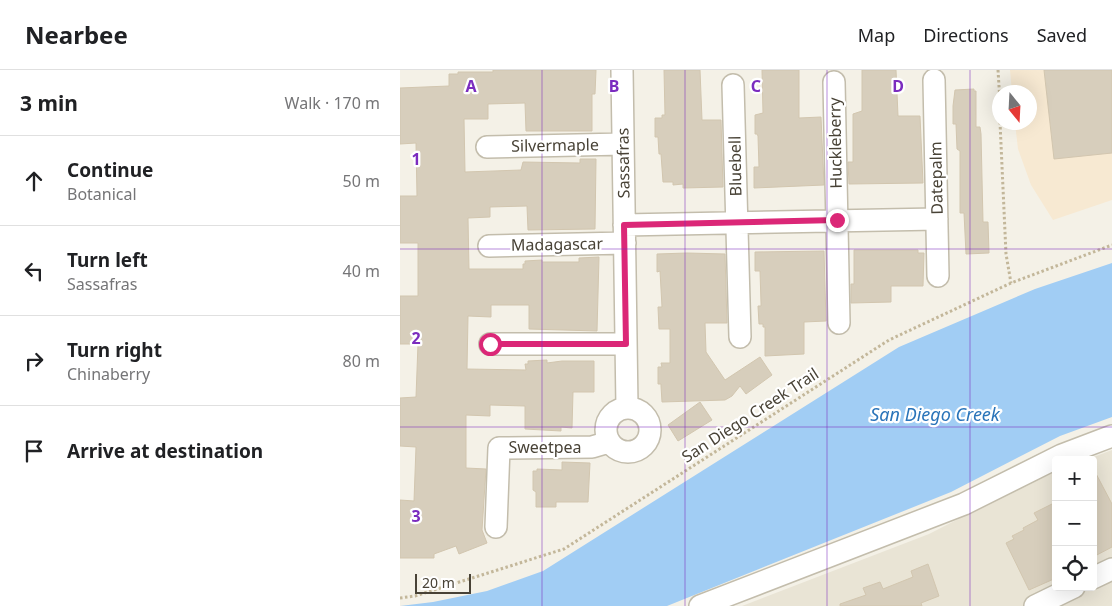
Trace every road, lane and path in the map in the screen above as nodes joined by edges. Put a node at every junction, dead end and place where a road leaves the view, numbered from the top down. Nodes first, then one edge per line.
1 (622, 70) edge
2 (998, 70) edge
3 (934, 80) dead end
4 (834, 82) dead end
5 (733, 85) dead end
6 (999, 85) edge
7 (1000, 130) edge
8 (623, 144) junction
9 (487, 147) dead end
10 (937, 219) junction
11 (837, 220) junction
12 (736, 222) junction
13 (624, 234) junction
14 (1112, 245) edge
15 (489, 246) dead end
16 (938, 276) dead end
17 (1011, 282) junction
18 (839, 323) dead end
19 (740, 337) dead end
20 (490, 344) dead end
21 (626, 344) junction
22 (628, 407) junction
23 (1112, 436) edge
24 (609, 442) junction
25 (496, 527) dead end
26 (1112, 569) edge
27 (1097, 576) edge
28 (1066, 591) edge
29 (400, 598) edge
30 (700, 606) edge
31 (1035, 606) edge

1 - 8 street, Sassafras
2 - 6 path
3 - 10 street, Datepalm
4 - 11 street, Huckleberry
5 - 12 street, Bluebell
7 - 17 path
8 - 9 street, Silvermaple
8 - 13 street, Sassafras
10 - 11 street, Madagascar
10 - 16 street, Datepalm
11 - 12 street, Madagascar
11 - 18 street, Huckleberry
12 - 13 street, Madagascar
12 - 19 street, Bluebell
13 - 15 street, Madagascar
13 - 21 street, Sassafras
14 - 17 path, San Diego Creek Trail
17 - 29 path, San Diego Creek Trail
20 - 21 street
21 - 22 street, Sassafras
22 - 24 street
22 - 24 street
23 - 30 street
24 - 25 street, Sweetpea
26 - 27 street
28 - 31 street

